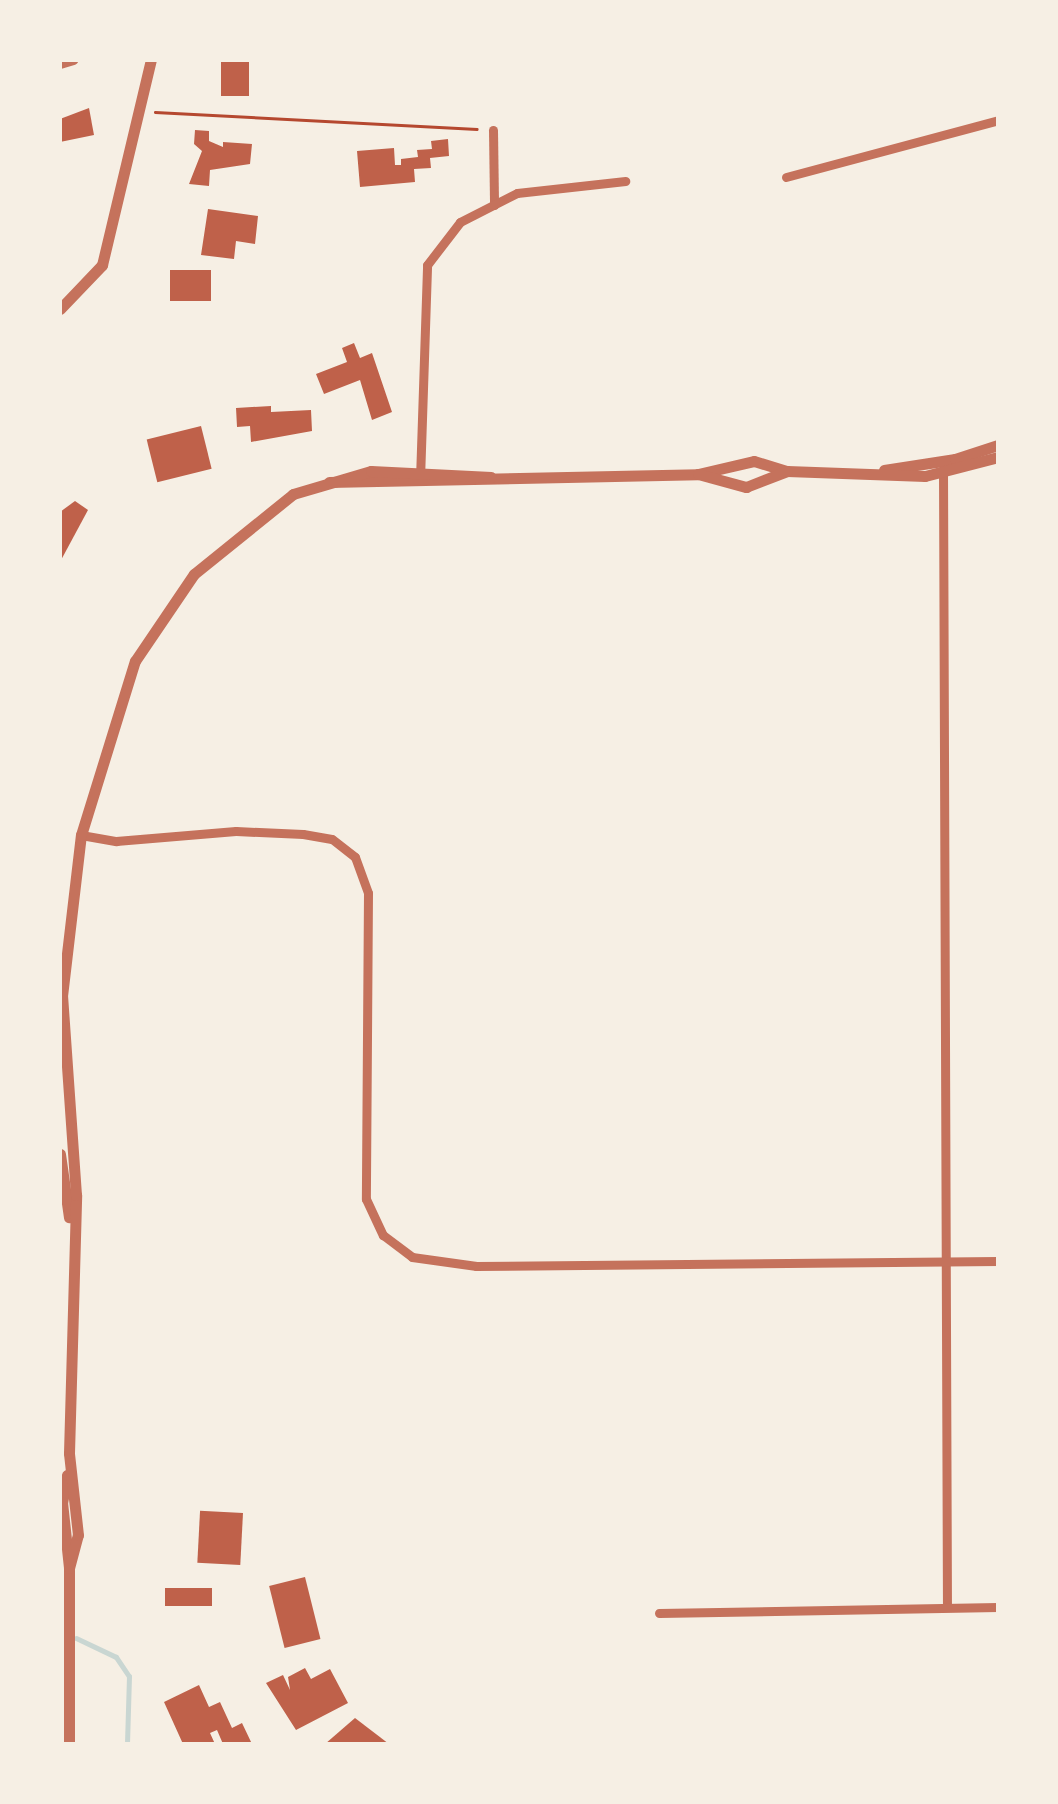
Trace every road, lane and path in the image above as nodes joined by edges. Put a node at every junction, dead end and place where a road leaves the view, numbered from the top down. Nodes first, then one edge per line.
1 (72, 60) edge
2 (150, 60) edge
3 (60, 64) edge
4 (139, 112) junction
5 (998, 120) edge
6 (494, 130) joint
7 (786, 177) dead end
8 (625, 181) dead end
9 (494, 205) junction
10 (60, 309) edge
11 (998, 445) edge
12 (998, 456) edge
13 (943, 467) junction
14 (787, 472) junction
15 (698, 474) junction
16 (420, 476) junction
17 (81, 835) junction
18 (61, 996) edge
19 (66, 1120) junction
20 (60, 1152) edge
21 (71, 1236) junction
22 (947, 1261) junction
23 (998, 1261) edge
24 (64, 1453) edge
25 (947, 1606) junction
26 (998, 1607) edge
27 (659, 1613) dead end
28 (68, 1744) edge

1 - 3 street
2 - 4 street
4 - 6 path
4 - 10 street
5 - 7 street
6 - 9 street
8 - 9 street
9 - 16 street
11 - 13 street
12 - 13 street
13 - 14 street
13 - 22 street
14 - 15 street
14 - 15 street
15 - 16 street
16 - 17 street
17 - 18 street
17 - 22 street
18 - 19 street
19 - 20 street
19 - 21 street
20 - 21 street
21 - 24 street
22 - 23 street
22 - 25 street
24 - 28 street
25 - 26 street
25 - 27 street

